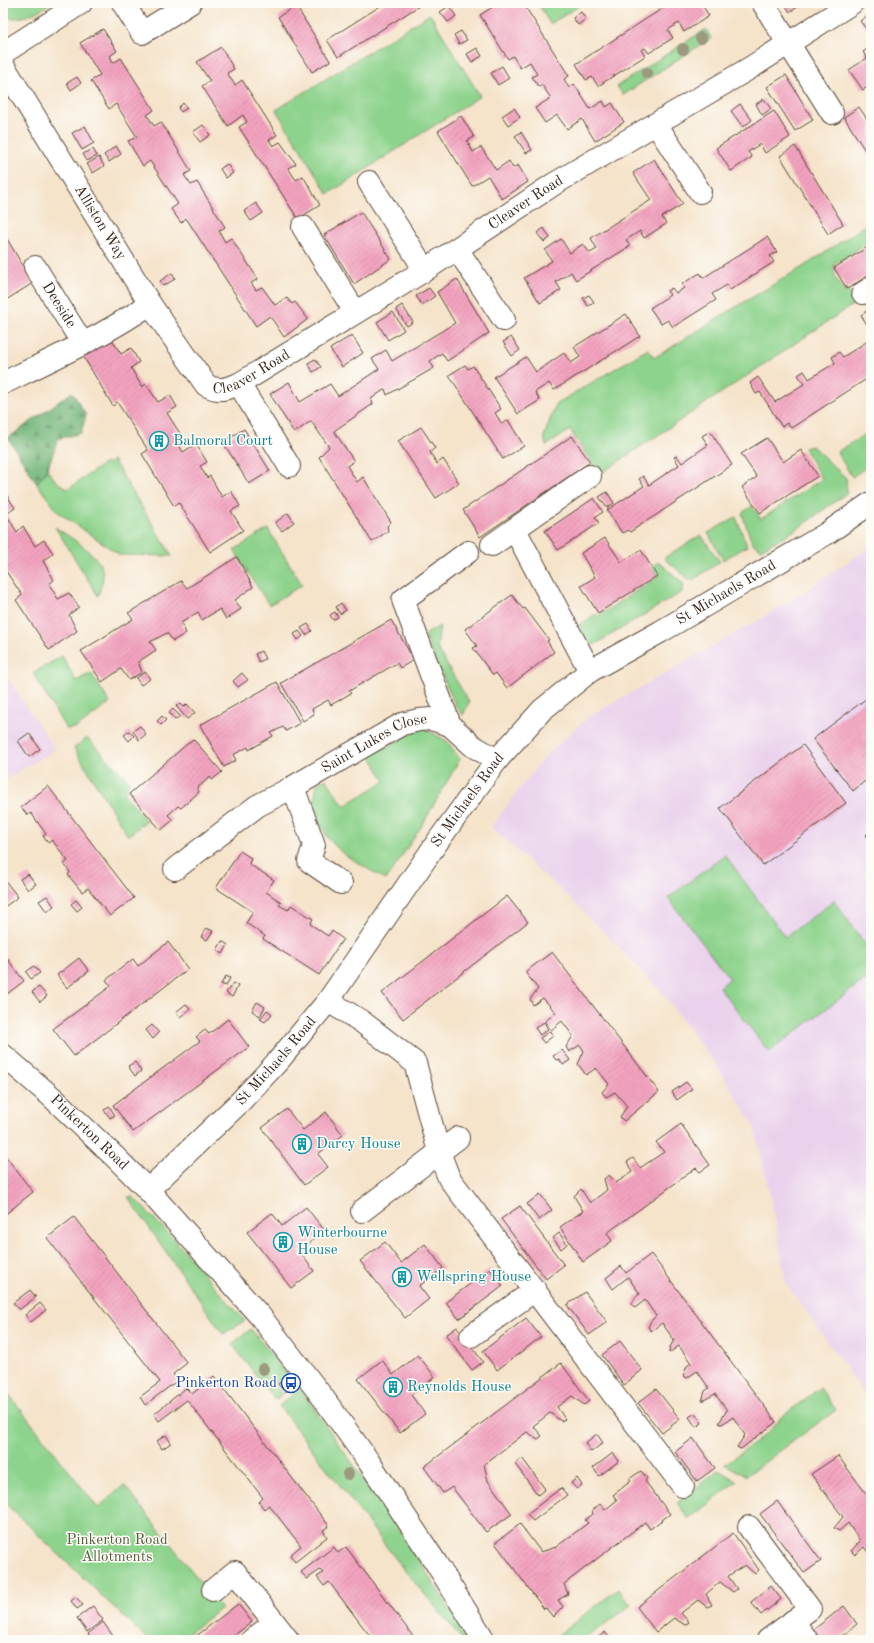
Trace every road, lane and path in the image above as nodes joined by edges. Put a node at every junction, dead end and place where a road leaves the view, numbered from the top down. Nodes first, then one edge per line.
1 (81, 3) edge
2 (123, 3) edge
3 (190, 3) edge
4 (763, 3) edge
5 (852, 3) edge
6 (789, 43) junction
7 (3, 53) edge
8 (3, 65) edge
9 (832, 113) dead end
10 (656, 124) junction
11 (369, 182) dead end
12 (700, 192) dead end
13 (303, 226) dead end
14 (457, 249) junction
15 (35, 267) dead end
16 (425, 270) junction
17 (150, 304) junction
18 (355, 312) junction
19 (504, 320) dead end
20 (83, 344) junction
21 (201, 378) joint
22 (3, 383) edge
23 (239, 384) junction
24 (289, 466) dead end
25 (590, 476) dead end
26 (871, 504) edge
27 (515, 530) junction
28 (492, 545) dead end
29 (468, 552) dead end
30 (590, 671) junction
31 (450, 725) junction
32 (497, 760) junction
33 (293, 787) junction
34 (174, 870) dead end
35 (341, 882) dead end
36 (328, 1001) junction
37 (3, 1055) edge
38 (458, 1138) dead end
39 (439, 1152) junction
40 (148, 1190) junction
41 (362, 1211) dead end
42 (535, 1290) junction
43 (471, 1336) dead end
44 (683, 1486) dead end
45 (749, 1526) dead end
46 (213, 1590) dead end
47 (793, 1621) junction
48 (274, 1623) junction
49 (252, 1640) edge
50 (288, 1640) edge
51 (484, 1640) edge
52 (768, 1640) edge
53 (807, 1640) edge

1 - 7 street
2 - 3 street
4 - 6 street
5 - 6 street, Cleaver Road
6 - 9 street
6 - 10 street, Cleaver Road
8 - 17 street, Alliston Way
10 - 12 street
10 - 14 street, Cleaver Road
11 - 16 street
13 - 18 street
14 - 16 street, Cleaver Road
14 - 19 street
15 - 20 street, Deeside
16 - 18 street, Cleaver Road
17 - 20 street, Deeside
17 - 21 street, Alliston Way
18 - 23 street, Cleaver Road
20 - 22 street, Deeside
21 - 23 street, Cleaver Road
23 - 24 street
25 - 27 street
26 - 30 street, St Michaels Road
27 - 28 street
27 - 30 street
29 - 31 street
30 - 32 street, St Michaels Road
31 - 32 street, Saint Lukes Close
31 - 33 street, Saint Lukes Close
32 - 36 street, St Michaels Road
33 - 34 street, Saint Lukes Close
33 - 35 street
36 - 39 street
36 - 40 street, St Michaels Road
37 - 40 street, Pinkerton Road
38 - 39 street
39 - 41 street
39 - 42 street
40 - 51 street, Pinkerton Road
42 - 43 street
42 - 44 street
45 - 47 street
46 - 48 street
47 - 52 street
47 - 53 street
48 - 49 street
48 - 50 street

